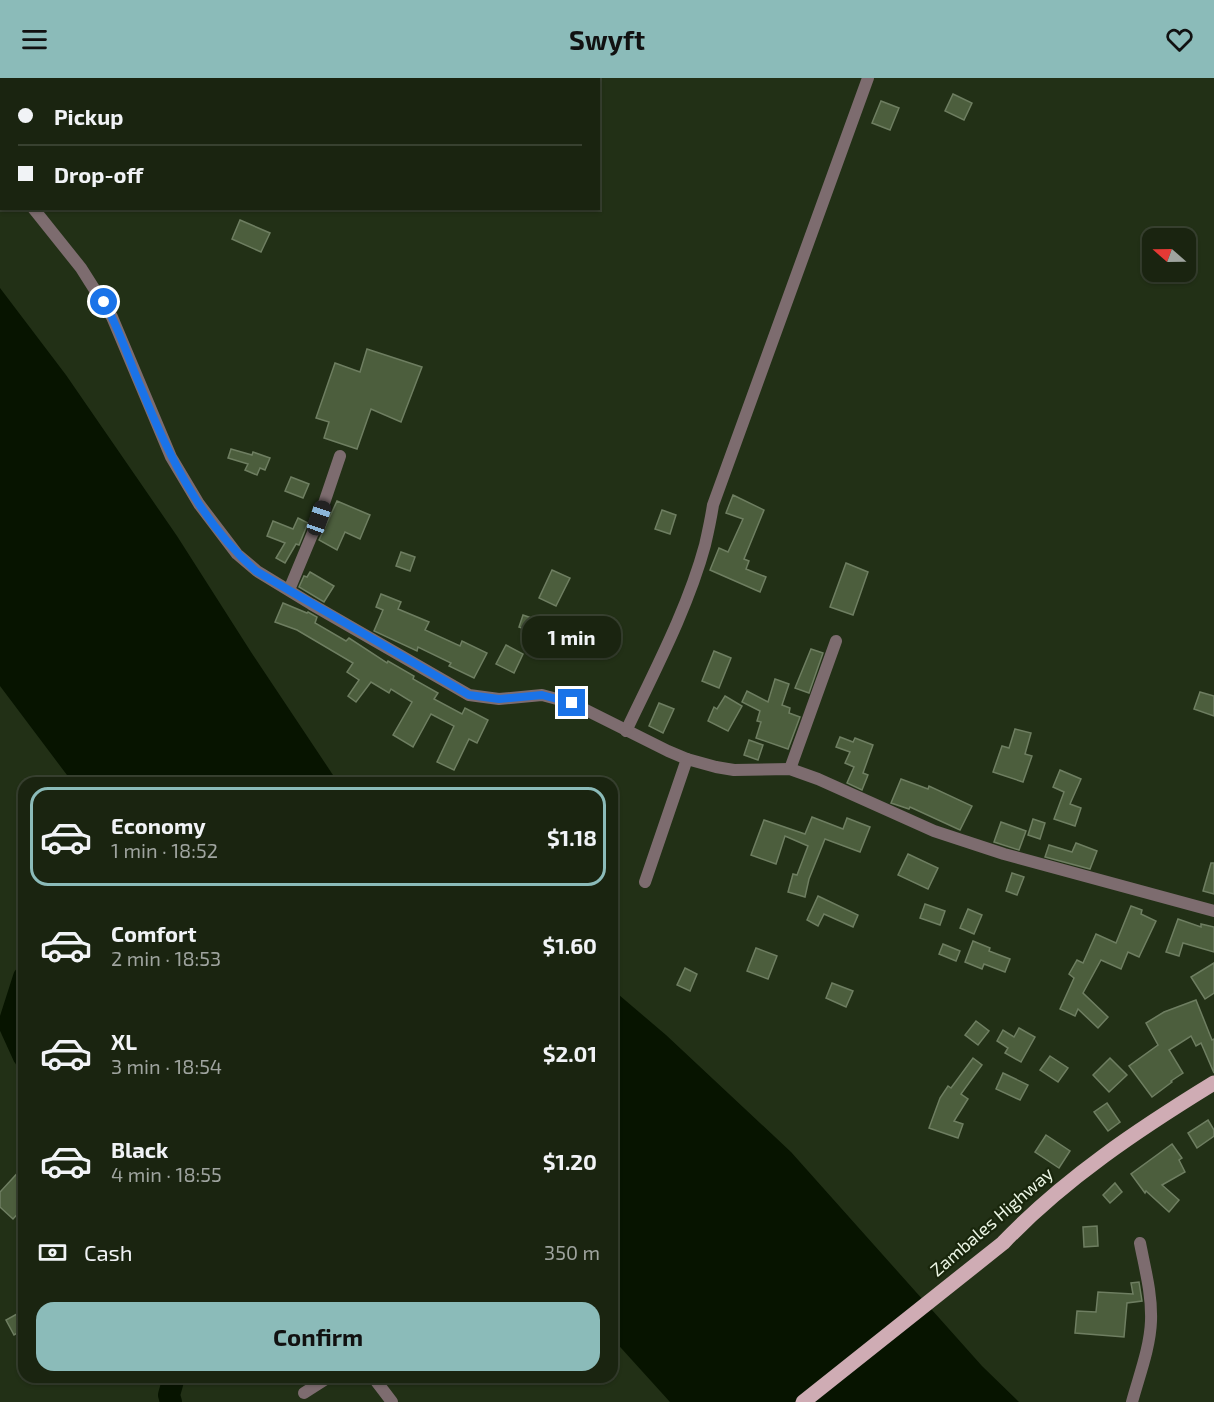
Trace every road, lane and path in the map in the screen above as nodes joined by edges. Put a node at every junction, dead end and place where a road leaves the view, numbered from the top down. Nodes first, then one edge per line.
1 (867, 78) edge
2 (35, 210) edge
3 (340, 456) dead end
4 (289, 590) junction
5 (836, 641) dead end
6 (626, 731) junction
7 (687, 759) junction
8 (790, 769) junction
9 (645, 882) dead end
10 (1214, 911) edge
11 (1214, 1083) edge
12 (1140, 1243) dead end
13 (320, 1383) edge
14 (378, 1383) edge
15 (304, 1393) dead end
16 (392, 1402) edge
17 (803, 1402) edge
18 (1132, 1402) edge

1 - 6 street
2 - 4 street
3 - 4 street
4 - 6 street
5 - 8 street
6 - 7 street
7 - 8 street
7 - 9 street
8 - 10 street
11 - 17 main road, Zambales Highway
12 - 18 street
13 - 15 street
14 - 16 street

